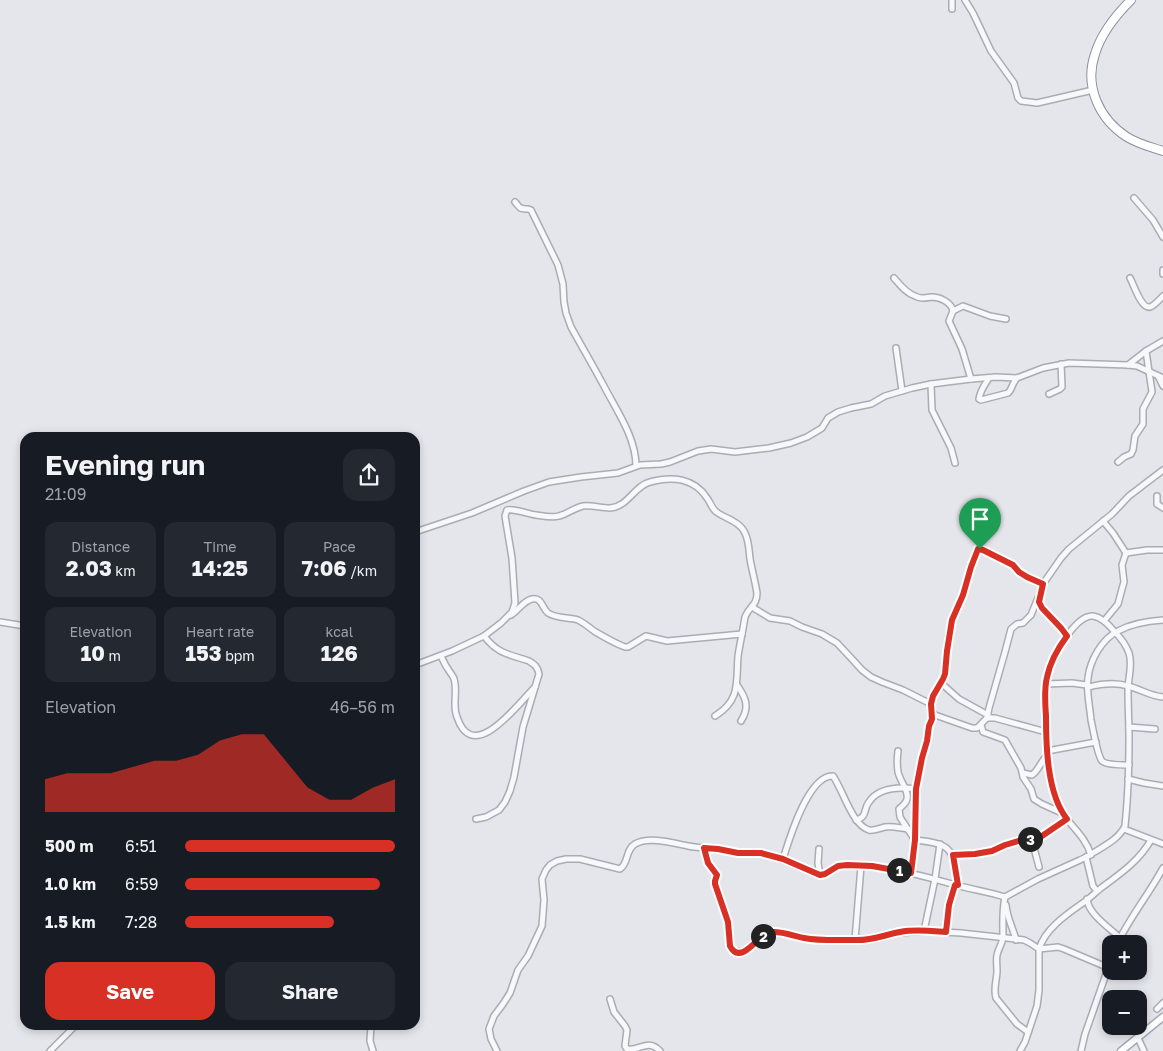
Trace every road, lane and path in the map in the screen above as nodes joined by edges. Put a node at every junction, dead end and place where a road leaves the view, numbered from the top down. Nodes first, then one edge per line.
1 (952, 0) edge
2 (966, 0) edge
3 (1131, 0) edge
4 (952, 9) dead end
5 (1093, 90) junction
6 (1163, 151) edge
7 (1134, 198) dead end
8 (516, 202) dead end
9 (1163, 237) edge
10 (1163, 270) edge
11 (1163, 274) edge
12 (894, 278) dead end
13 (1130, 278) dead end
14 (1163, 296) edge
15 (953, 311) junction
16 (1006, 319) dead end
17 (1163, 342) edge
18 (896, 348) dead end
19 (1146, 351) junction
20 (1061, 364) junction
21 (1128, 365) junction
22 (1150, 371) junction
23 (1161, 377) edge
24 (989, 378) junction
25 (1016, 378) junction
26 (971, 379) junction
27 (931, 384) junction
28 (1163, 386) edge
29 (902, 391) junction
30 (1049, 394) dead end
31 (1118, 462) dead end
32 (955, 463) dead end
33 (636, 466) junction
34 (1163, 470) edge
35 (1157, 496) dead end
36 (1163, 508) edge
37 (1103, 522) junction
38 (420, 530) edge
39 (1163, 550) edge
40 (1126, 553) junction
41 (1043, 584) junction
42 (1040, 595) junction
43 (752, 607) junction
44 (510, 615) junction
45 (1163, 620) edge
46 (1104, 621) junction
47 (0, 622) edge
48 (20, 625) edge
49 (1116, 632) junction
50 (742, 634) junction
51 (484, 636) junction
52 (1067, 636) junction
53 (441, 656) junction
54 (420, 663) edge
55 (941, 683) junction
56 (1046, 684) junction
57 (737, 685) junction
58 (535, 686) junction
59 (1088, 686) junction
60 (1128, 686) junction
61 (1163, 697) edge
62 (931, 704) junction
63 (932, 713) junction
64 (716, 716) dead end
65 (988, 716) junction
66 (741, 721) dead end
67 (981, 725) junction
68 (1129, 727) junction
69 (1156, 729) dead end
70 (1046, 732) junction
71 (1096, 742) junction
72 (898, 751) dead end
73 (1048, 753) junction
74 (1129, 766) junction
75 (1023, 773) junction
76 (1128, 779) junction
77 (1163, 786) edge
78 (904, 788) junction
79 (916, 789) junction
80 (1063, 814) junction
81 (476, 818) dead end
82 (1067, 819) junction
83 (856, 820) junction
84 (908, 829) junction
85 (1124, 829) junction
86 (1032, 839) junction
87 (915, 840) junction
88 (1151, 840) junction
89 (940, 844) junction
90 (1163, 844) edge
91 (704, 848) junction
92 (819, 849) dead end
93 (953, 855) junction
94 (1088, 856) junction
95 (783, 859) junction
96 (860, 866) junction
97 (1039, 867) dead end
98 (1163, 868) edge
99 (911, 873) junction
100 (820, 875) junction
101 (935, 879) junction
102 (956, 885) junction
103 (1096, 891) junction
104 (1005, 899) junction
105 (1087, 899) junction
106 (924, 931) junction
107 (946, 932) junction
108 (1113, 935) edge
109 (1123, 935) edge
110 (1003, 938) junction
111 (855, 940) junction
112 (1016, 940) junction
113 (1039, 949) junction
114 (1102, 965) edge
115 (1104, 980) edge
116 (610, 1000) dead end
117 (1163, 1003) edge
118 (1157, 1008) dead end
119 (1163, 1017) edge
120 (71, 1030) edge
121 (371, 1030) edge
122 (1028, 1032) junction
123 (1138, 1038) junction
124 (1022, 1050) edge
125 (50, 1051) edge
126 (373, 1051) edge
127 (496, 1051) edge
128 (660, 1051) edge
129 (1081, 1051) edge
130 (1122, 1051) edge
131 (1144, 1051) edge

1 - 4 street
2 - 5 street
3 - 5 highway
5 - 6 highway
7 - 9 street
8 - 33 street
10 - 11 street
12 - 15 street
13 - 14 street
15 - 16 street
15 - 26 street
17 - 19 street
18 - 29 street
19 - 21 street
19 - 22 street
20 - 21 street
20 - 25 street
20 - 30 street
21 - 22 street
22 - 23 street
22 - 31 street
23 - 28 street
24 - 25 street
24 - 25 street
24 - 26 street
26 - 27 street
27 - 29 street
27 - 32 street
29 - 33 street
33 - 38 street
34 - 37 street
35 - 36 street
37 - 40 street
37 - 41 street
39 - 40 street
40 - 46 street
41 - 42 street
41 - 55 street
42 - 52 street
42 - 65 street
43 - 44 street
43 - 50 street
43 - 62 street
44 - 50 street
44 - 51 street
45 - 49 street
46 - 49 street
46 - 52 street
47 - 48 street
49 - 59 street
49 - 60 street
50 - 57 street
51 - 53 street
51 - 58 street
52 - 56 street
53 - 54 street
53 - 58 street
55 - 62 street
55 - 65 street
56 - 59 street
56 - 70 street
57 - 64 street
57 - 66 street
58 - 81 street
59 - 60 street
59 - 71 street
60 - 61 street
60 - 68 street
62 - 63 street
63 - 67 street
63 - 79 street
65 - 67 street
65 - 70 street
67 - 75 street
68 - 69 street
68 - 74 street
70 - 73 street
71 - 73 street
71 - 74 street
72 - 78 street
73 - 75 street
73 - 80 street
74 - 76 street
75 - 80 street
76 - 77 street
76 - 85 street
78 - 79 street
78 - 83 street
78 - 84 street
79 - 87 street
80 - 82 street
82 - 86 street
82 - 94 street
83 - 84 street
83 - 95 street
84 - 87 street
85 - 88 street
85 - 94 street
86 - 93 street
86 - 97 street
87 - 89 street
87 - 99 street
88 - 90 street
88 - 103 street
89 - 93 street
89 - 101 street
91 - 95 street
91 - 111 street
91 - 127 street
92 - 100 street
93 - 102 street
94 - 103 street
94 - 104 street
95 - 100 street
96 - 99 street
96 - 100 street
96 - 111 street
98 - 109 street
99 - 101 street
101 - 102 street
101 - 106 street
102 - 104 street
102 - 107 street
103 - 105 street
104 - 110 street
104 - 112 street
105 - 108 street
105 - 113 street
106 - 107 street
106 - 111 street
107 - 110 street
110 - 112 street
110 - 122 street
112 - 113 street
113 - 114 street
113 - 122 street
115 - 129 street
116 - 128 street
117 - 118 street
119 - 123 main road
120 - 125 street
121 - 126 street
122 - 124 street
123 - 130 main road
123 - 131 street

